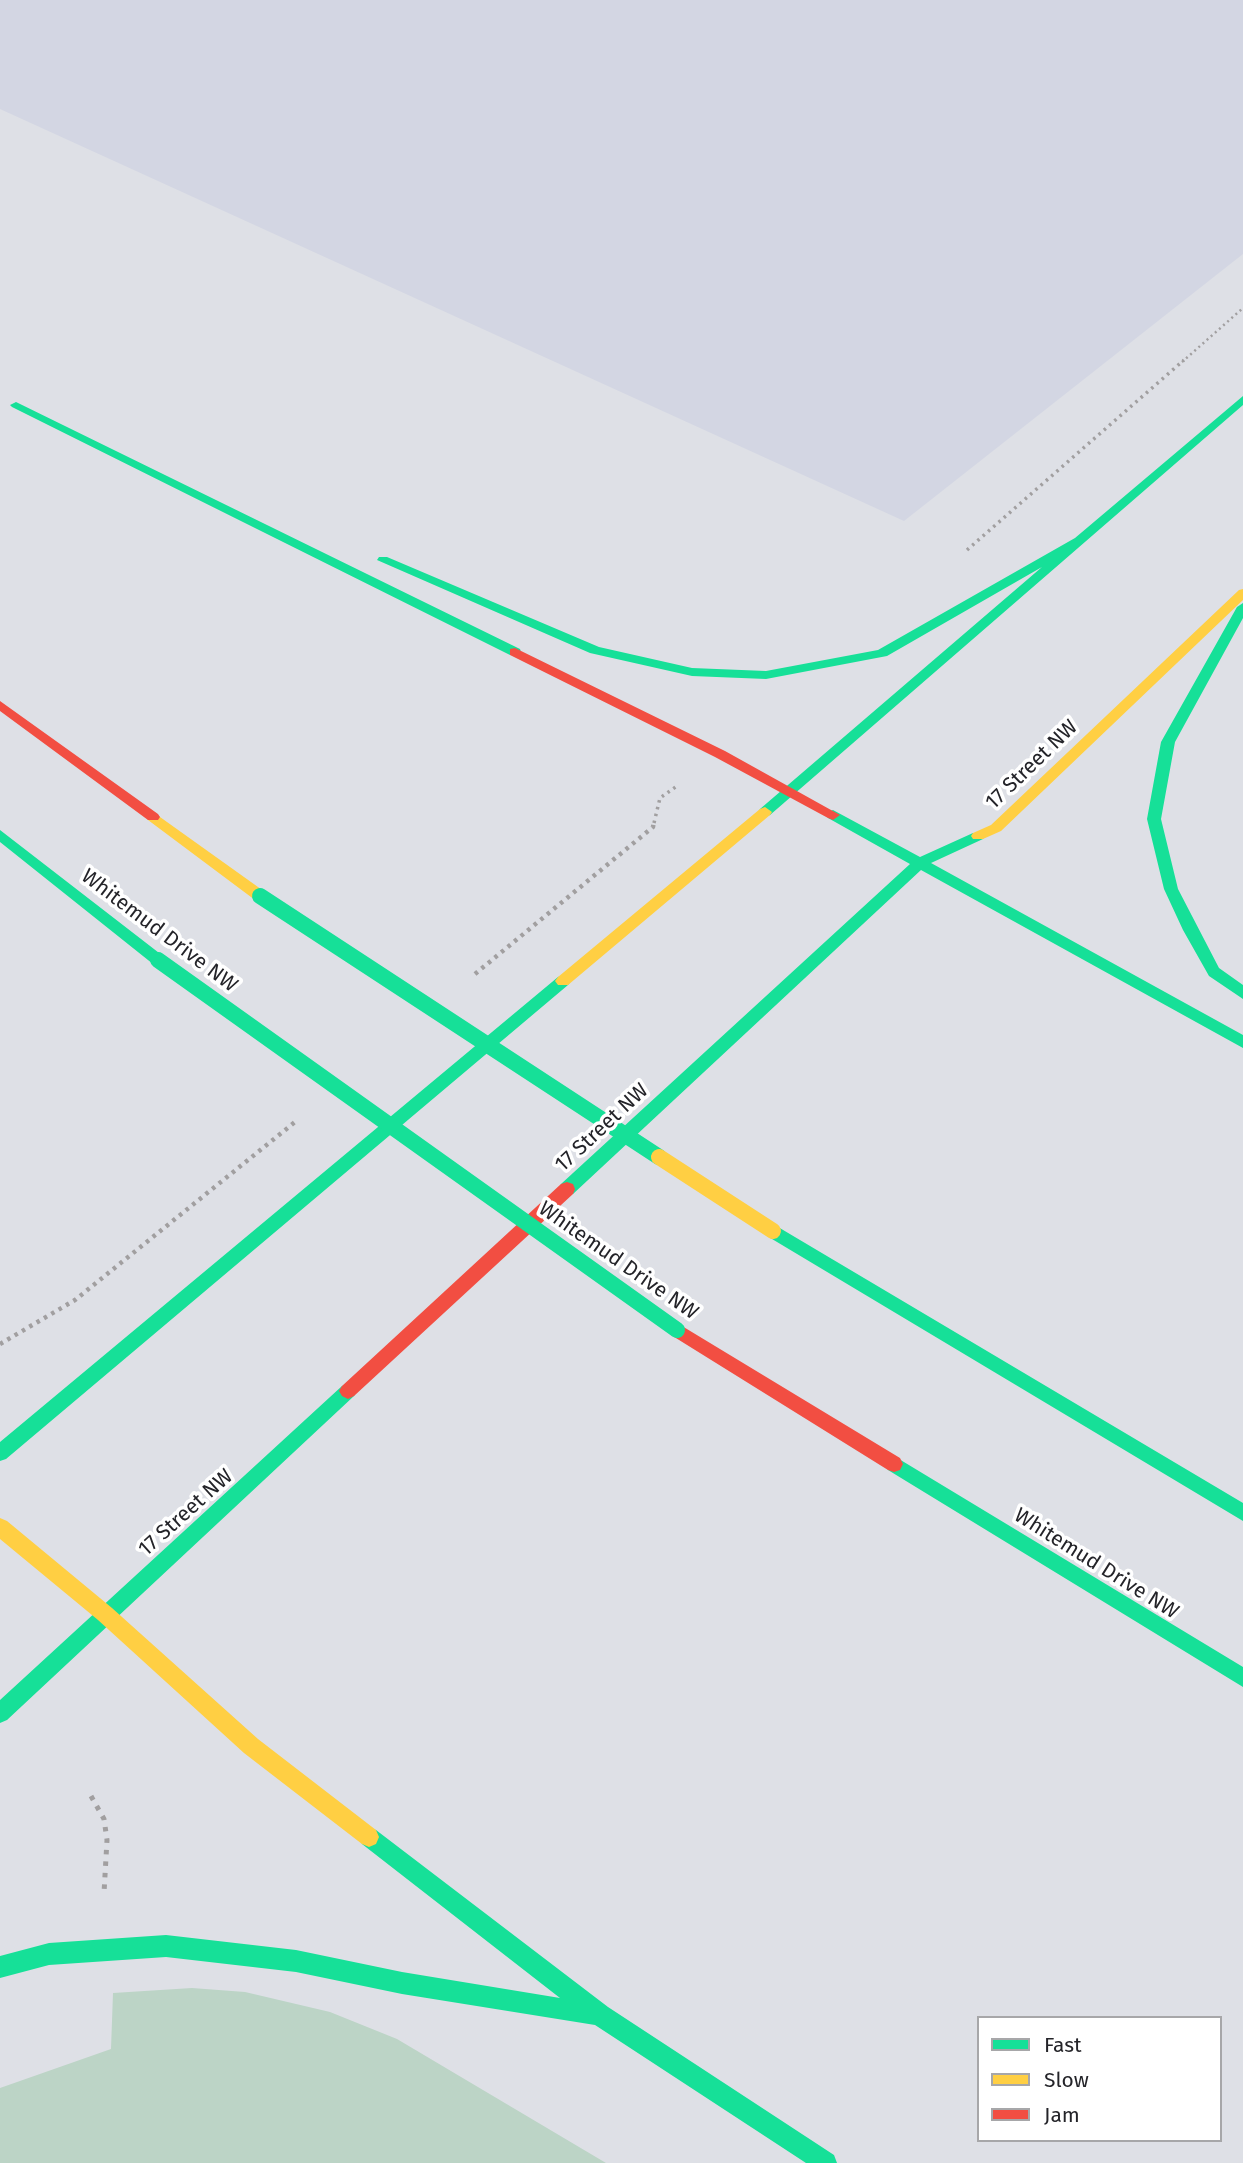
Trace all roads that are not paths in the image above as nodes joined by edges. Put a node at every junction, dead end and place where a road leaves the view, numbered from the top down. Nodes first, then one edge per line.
1 (0, 397) edge
2 (1243, 399) edge
3 (16, 405) junction
4 (261, 508) dead end
5 (1077, 541) junction
6 (364, 552) dead end
7 (1243, 593) edge
8 (1243, 607) edge
9 (0, 705) edge
10 (790, 791) junction
11 (0, 835) edge
12 (921, 862) junction
13 (1243, 993) edge
14 (1243, 1042) edge
15 (0, 1453) edge
16 (1243, 1513) edge
17 (0, 1527) edge
18 (106, 1614) junction
19 (1243, 1678) edge
20 (0, 1713) edge
21 (0, 1967) edge
22 (600, 2015) junction
23 (826, 2163) edge

1 - 3 main road
2 - 5 main road
3 - 4 main road
3 - 10 main road
5 - 6 main road
5 - 10 main road
7 - 12 main road, 17 Street NW
8 - 13 main road
9 - 16 main road, bridge
10 - 12 main road
10 - 15 main road
11 - 19 main road, Whitemud Drive NW, bridge
12 - 14 main road
12 - 18 main road, 17 Street NW
17 - 18 main road
18 - 20 main road, 17 Street NW
18 - 22 main road
21 - 22 main road
22 - 23 main road

